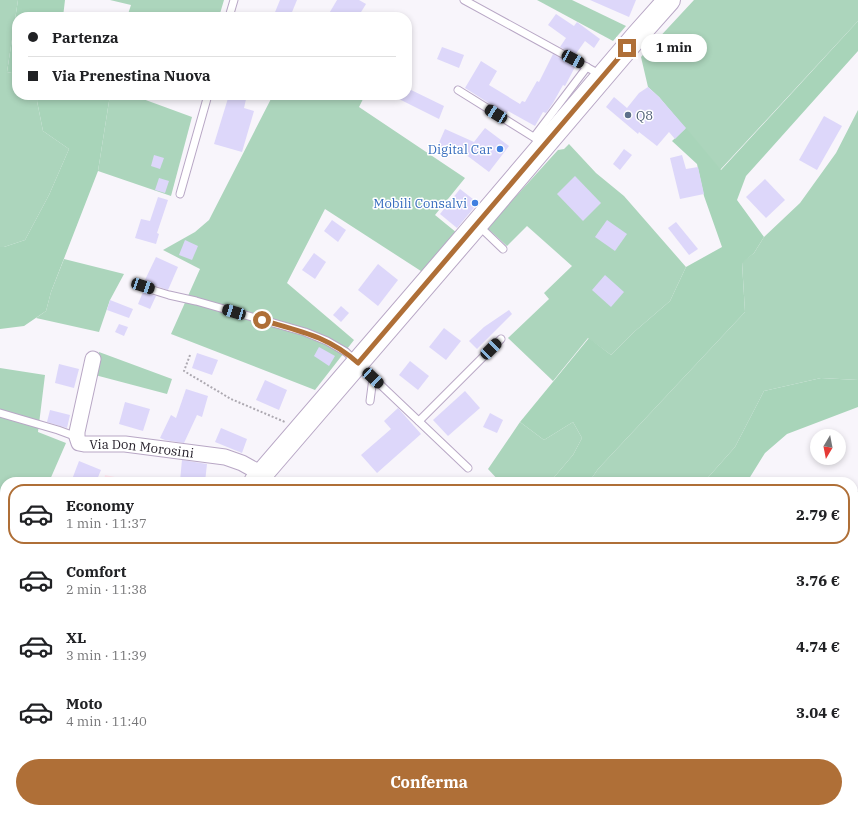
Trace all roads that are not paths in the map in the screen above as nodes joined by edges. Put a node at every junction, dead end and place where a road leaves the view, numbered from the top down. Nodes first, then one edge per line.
1 (234, 0) edge
2 (464, 0) edge
3 (669, 0) edge
4 (230, 12) edge
5 (595, 71) junction
6 (458, 90) dead end
7 (207, 100) edge
8 (540, 141) junction
9 (180, 194) dead end
10 (477, 224) junction
11 (503, 249) dead end
12 (143, 286) dead end
13 (501, 339) dead end
14 (93, 359) dead end
15 (365, 370) junction
16 (370, 401) dead end
17 (0, 413) edge
18 (419, 421) junction
19 (77, 437) junction
20 (468, 468) dead end
21 (258, 477) edge
22 (260, 477) edge

1 - 4 lane
2 - 5 lane
3 - 5 main road
5 - 8 main road
6 - 8 lane
7 - 9 lane
8 - 10 main road
10 - 11 lane
10 - 15 main road
12 - 15 lane
13 - 18 lane
14 - 19 street, Via Don Morosini
15 - 16 lane
15 - 18 lane
15 - 22 main road
17 - 19 lane
18 - 20 lane
19 - 21 street, Via Don Morosini

